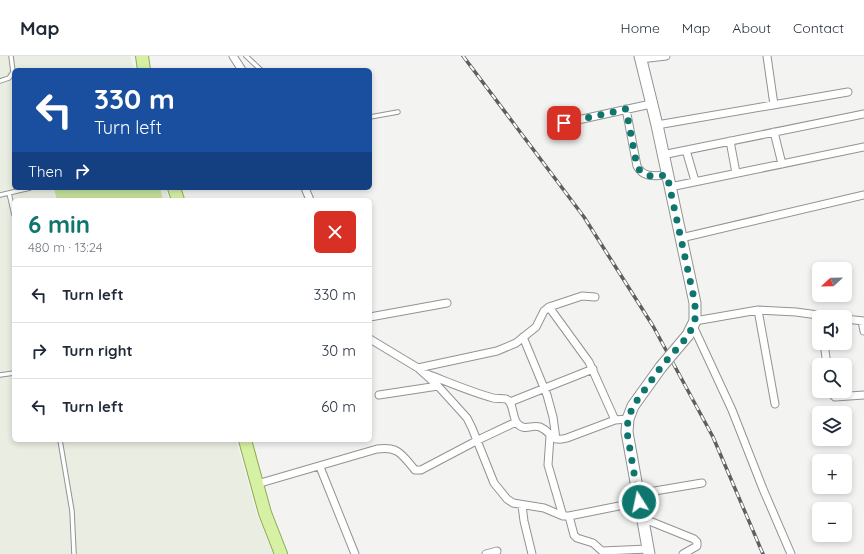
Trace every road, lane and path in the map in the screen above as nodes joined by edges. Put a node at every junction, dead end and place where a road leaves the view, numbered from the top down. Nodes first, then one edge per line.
1 (11, 56) edge
2 (142, 56) edge
3 (233, 56) edge
4 (246, 56) edge
5 (666, 56) edge
6 (767, 56) edge
7 (640, 58) edge
8 (13, 68) edge
9 (144, 68) edge
10 (241, 68) edge
11 (259, 68) edge
12 (12, 76) edge
13 (0, 81) edge
14 (848, 92) dead end
15 (651, 104) junction
16 (774, 105) junction
17 (626, 109) junction
18 (398, 112) dead end
19 (864, 114) edge
20 (372, 117) edge
21 (564, 123) dead end
22 (657, 125) junction
23 (774, 132) junction
24 (730, 141) junction
25 (864, 147) edge
26 (686, 150) junction
27 (662, 155) junction
28 (782, 164) junction
29 (736, 173) junction
30 (667, 175) junction
31 (695, 181) junction
32 (670, 187) junction
33 (22, 190) edge
34 (9, 193) junction
35 (0, 194) edge
36 (864, 194) edge
37 (12, 206) edge
38 (682, 238) junction
39 (595, 297) dead end
40 (447, 303) dead end
41 (549, 307) junction
42 (758, 310) junction
43 (812, 315) edge
44 (372, 317) edge
45 (852, 320) edge
46 (863, 321) edge
47 (692, 328) junction
48 (864, 331) edge
49 (523, 337) junction
50 (372, 340) edge
51 (418, 368) junction
52 (593, 369) junction
53 (12, 373) edge
54 (424, 373) junction
55 (0, 375) edge
56 (438, 386) junction
57 (545, 388) junction
58 (379, 395) dead end
59 (864, 395) edge
60 (852, 396) edge
61 (510, 402) junction
62 (775, 404) dead end
63 (628, 419) junction
64 (615, 420) junction
65 (516, 422) junction
66 (553, 438) junction
67 (478, 440) junction
68 (60, 442) edge
69 (246, 442) edge
70 (320, 466) junction
71 (702, 483) dead end
72 (257, 484) junction
73 (638, 498) junction
74 (522, 505) junction
75 (566, 516) junction
76 (642, 518) junction
77 (497, 551) dead end
78 (648, 551) edge
79 (74, 554) edge
80 (281, 554) edge
81 (356, 554) edge
82 (486, 554) edge
83 (532, 554) edge
84 (683, 554) edge
85 (791, 554) edge

1 - 8 lane
2 - 9 main road
3 - 10 street
4 - 11 lane
5 - 7 street
6 - 16 street
7 - 15 main road
12 - 13 lane
14 - 16 street
15 - 17 street
15 - 22 main road
16 - 22 street
17 - 21 street
17 - 30 street
18 - 20 lane
19 - 23 street
22 - 27 main road
23 - 24 street
23 - 28 street
24 - 26 street
24 - 29 street
25 - 28 street
26 - 27 street
26 - 31 street
27 - 30 main road
28 - 29 street
29 - 31 street
30 - 32 main road
31 - 32 street
32 - 38 main road
33 - 34 lane
34 - 35 lane
34 - 37 lane
36 - 38 street
38 - 47 main road
39 - 41 street
40 - 44 street
41 - 49 street
41 - 52 street
42 - 43 street
42 - 47 street
42 - 62 street
45 - 46 street
46 - 48 street
47 - 63 main road, bridge
47 - 85 street
49 - 51 street
49 - 57 street
50 - 51 street
51 - 54 street
52 - 57 street
52 - 64 street
53 - 55 lane
54 - 56 street
54 - 61 street
56 - 58 street
56 - 67 street
57 - 61 street
57 - 66 street
59 - 60 street
61 - 65 street
63 - 64 street
63 - 73 main road
64 - 66 street
65 - 66 street
65 - 67 street
66 - 75 street
67 - 70 street
67 - 74 street
68 - 79 lane
69 - 72 main road
70 - 72 street
70 - 81 street
71 - 73 street
72 - 80 main road
73 - 75 street
73 - 76 main road
74 - 75 street
74 - 83 street
75 - 78 street
76 - 78 main road
76 - 84 street
77 - 82 street

